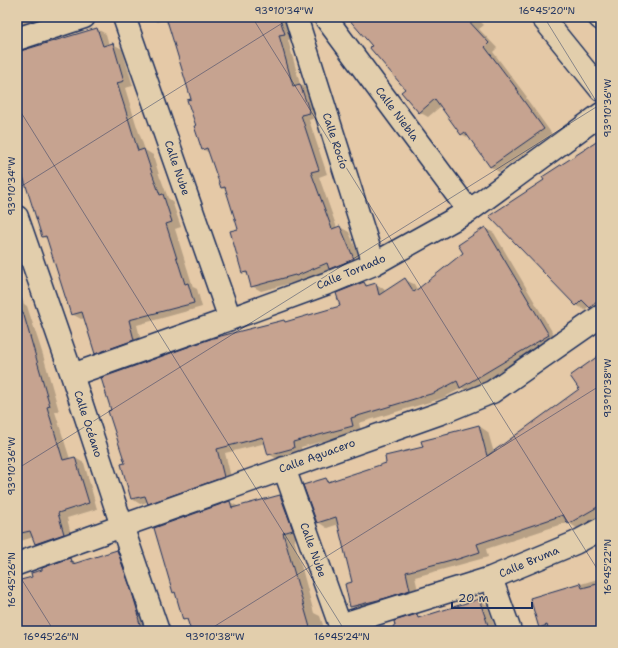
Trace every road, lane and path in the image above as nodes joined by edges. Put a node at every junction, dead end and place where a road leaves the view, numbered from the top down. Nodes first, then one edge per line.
1 (84, 17) edge
2 (124, 17) edge
3 (296, 17) edge
4 (325, 17) edge
5 (542, 17) edge
6 (17, 39) edge
7 (601, 90) edge
8 (601, 114) edge
9 (469, 211) junction
10 (17, 217) edge
11 (374, 264) junction
12 (601, 316) edge
13 (230, 319) junction
14 (72, 375) junction
15 (284, 468) junction
16 (122, 526) junction
17 (601, 529) edge
18 (17, 564) edge
19 (491, 578) junction
20 (341, 628) edge
21 (158, 631) edge
22 (510, 631) edge

1 - 6 street
2 - 13 street, Calle Nube
3 - 11 street, Calle Rocío
4 - 9 street, Calle Niebla
5 - 7 street
8 - 9 street, Calle Tornado
9 - 11 street, Calle Tornado
10 - 14 street, Calle Océano
11 - 13 street, Calle Tornado
12 - 15 street, Calle Aguacero
13 - 14 street, Calle Tornado
14 - 16 street, Calle Océano
15 - 16 street, Calle Aguacero
15 - 20 street, Calle Nube
16 - 18 street, Calle Aguacero
16 - 21 street, Calle Océano
17 - 19 street, Calle Bruma
19 - 20 street, Calle Bruma
19 - 22 street

